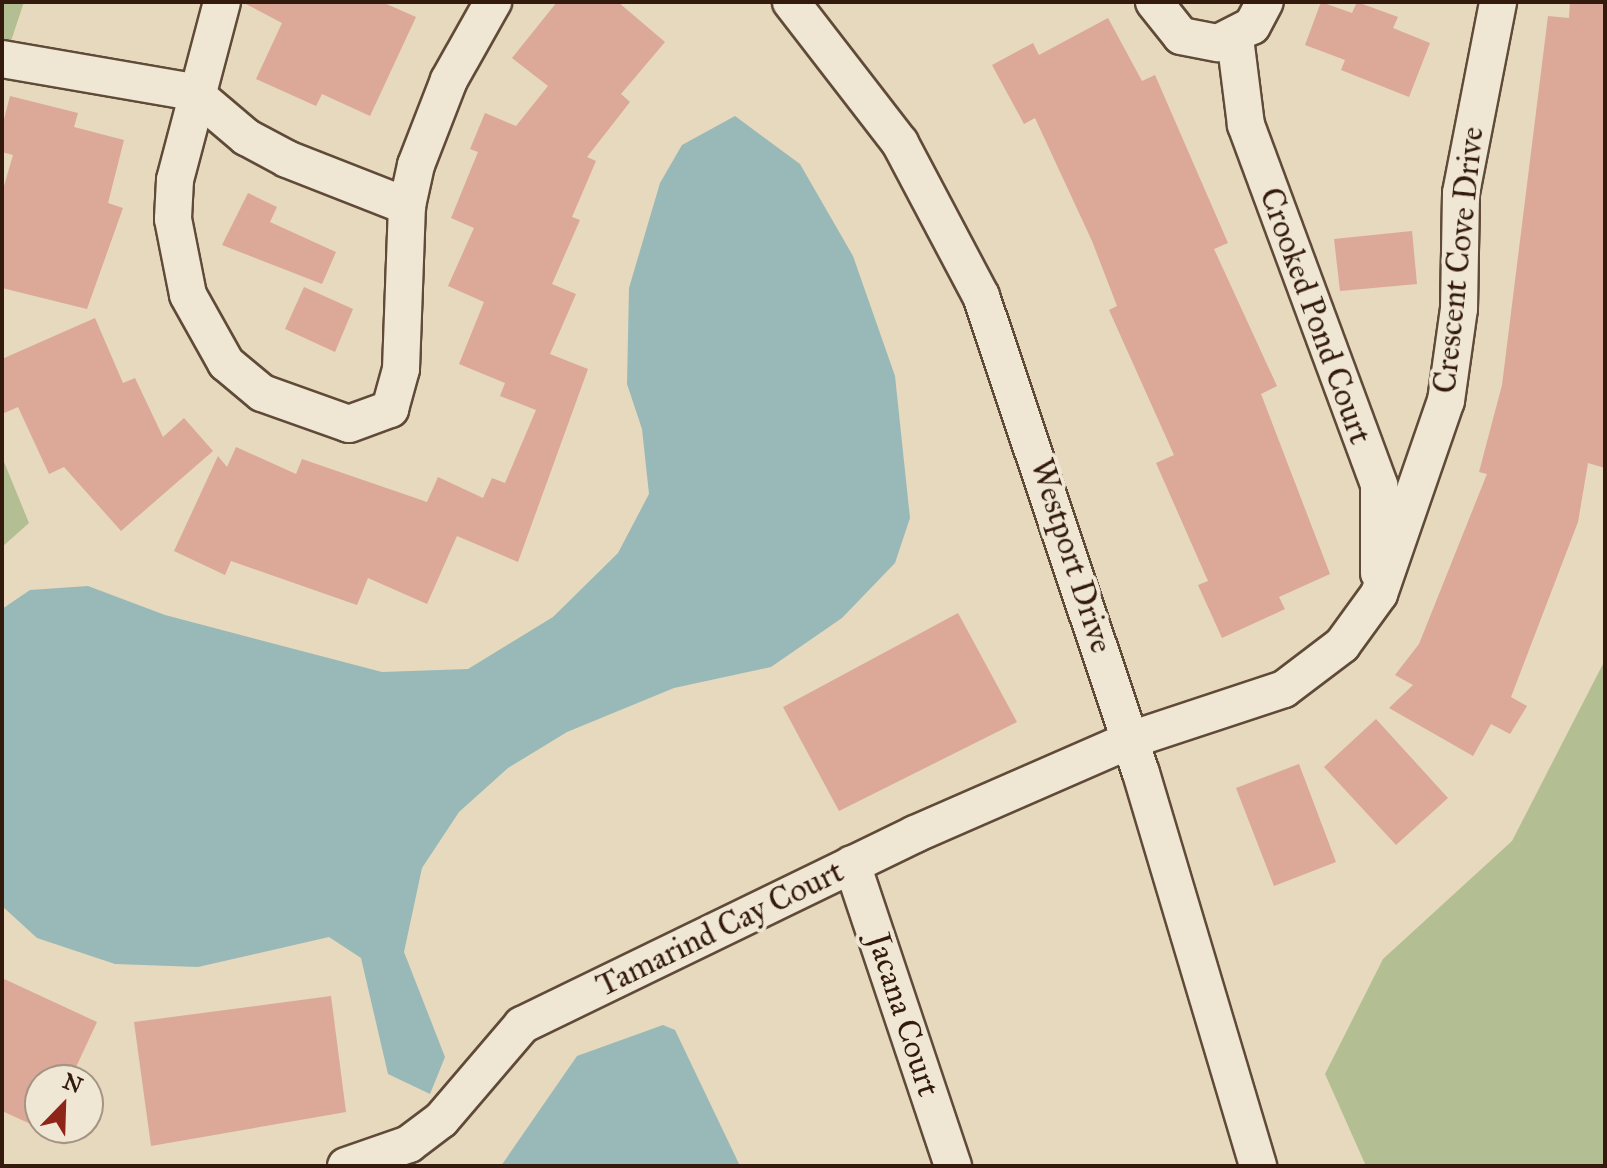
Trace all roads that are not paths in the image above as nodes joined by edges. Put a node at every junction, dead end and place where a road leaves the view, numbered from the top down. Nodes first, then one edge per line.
1 (222, 2) edge
2 (493, 2) edge
3 (791, 2) edge
4 (1154, 2) edge
5 (1265, 2) edge
6 (1498, 2) edge
7 (1235, 38) junction
8 (2, 59) edge
9 (193, 92) junction
10 (407, 206) junction
11 (1379, 594) junction
12 (1130, 740) junction
13 (852, 864) junction
14 (1261, 1162) edge
15 (346, 1166) edge
16 (953, 1166) edge

1 - 9 street
2 - 10 street
3 - 12 street, Westport Drive
4 - 7 street
5 - 7 street
6 - 11 street, Crescent Cove Drive
7 - 11 street, Crooked Pond Court
8 - 9 street
9 - 10 street
9 - 10 street
11 - 12 street, Crescent Cove Drive
12 - 13 street, Tamarind Cay Court
12 - 14 street, Westport Drive
13 - 15 street, Tamarind Cay Court
13 - 16 street, Jacana Court

